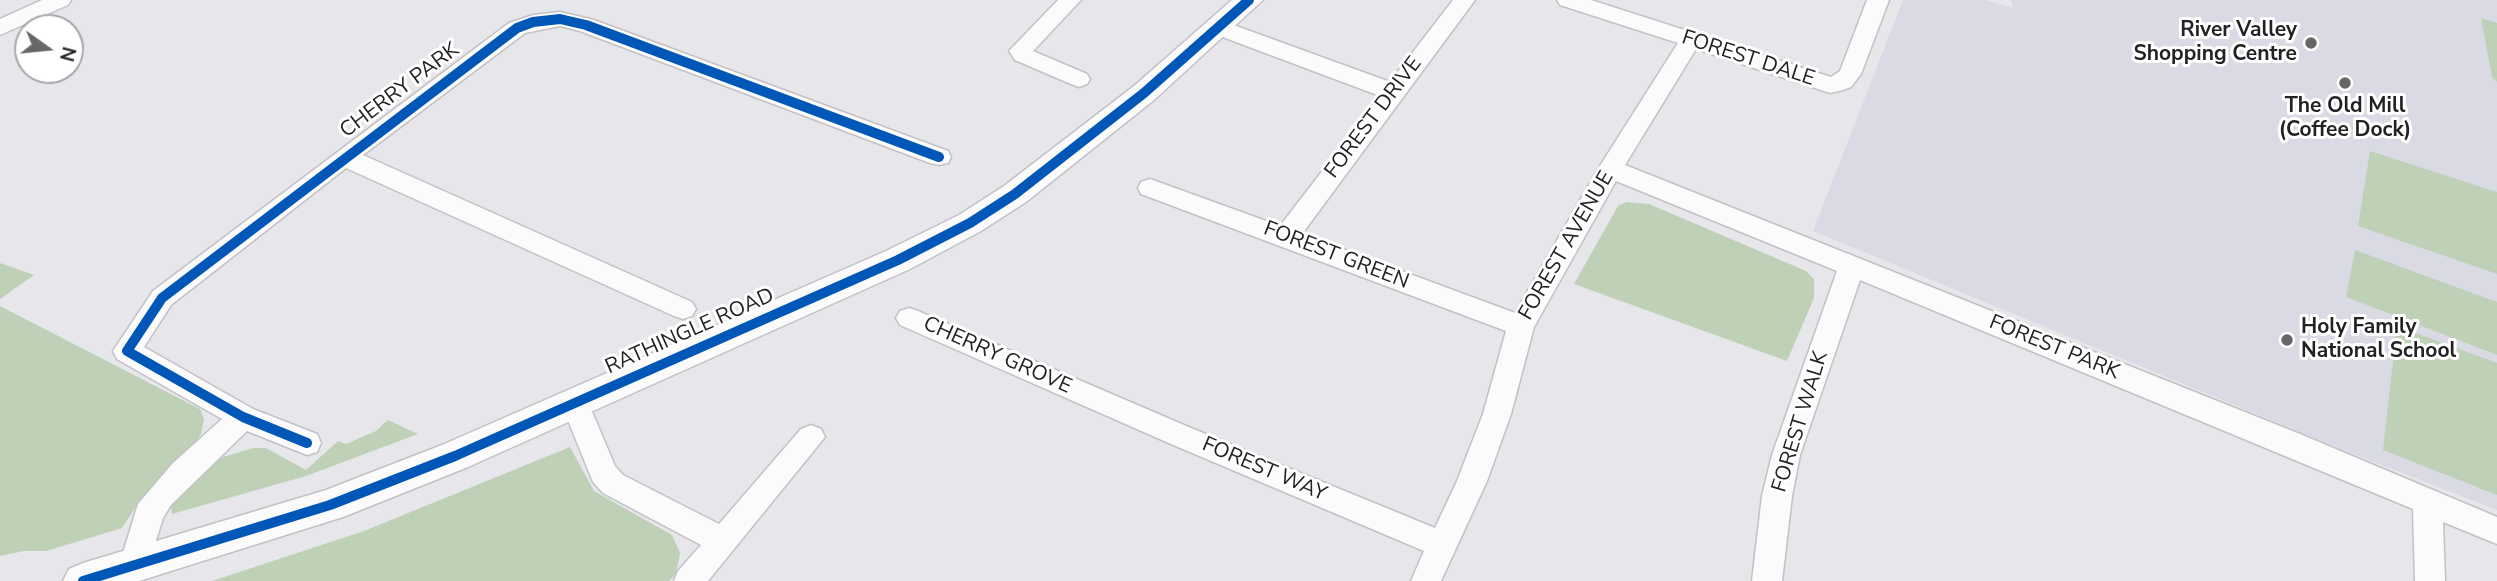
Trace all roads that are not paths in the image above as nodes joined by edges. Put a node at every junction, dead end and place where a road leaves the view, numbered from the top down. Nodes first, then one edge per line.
1 (60, 0) edge
2 (1070, 0) edge
3 (1248, 0) edge
4 (1464, 0) edge
5 (1568, 0) edge
6 (1878, 0) edge
7 (0, 28) edge
8 (1220, 28) junction
9 (1690, 41) junction
10 (1079, 79) dead end
11 (1393, 92) junction
12 (344, 157) junction
13 (939, 157) dead end
14 (1611, 169) junction
15 (1150, 188) dead end
16 (1286, 237) junction
17 (1851, 267) junction
18 (683, 309) dead end
19 (909, 318) dead end
20 (1521, 326) junction
21 (1085, 395) joint
22 (575, 403) junction
23 (243, 417) junction
24 (811, 437) dead end
25 (307, 443) dead end
26 (2428, 503) junction
27 (2497, 531) edge
28 (723, 541) junction
29 (1443, 545) junction
30 (134, 566) junction
31 (83, 581) edge
32 (689, 581) edge
33 (1426, 581) edge
34 (1767, 581) edge
35 (2430, 581) edge

1 - 7 street
2 - 10 street
3 - 8 street, RATHINGLE ROAD
4 - 11 street, FOREST DRIVE
5 - 9 street, FOREST DALE
6 - 9 street, FOREST DALE
8 - 11 street
8 - 22 street, RATHINGLE ROAD
9 - 14 street, FOREST AVENUE
11 - 16 street, FOREST DRIVE
12 - 13 street, CHERRY PARK
12 - 18 street, CHERRY PARK
12 - 23 street, CHERRY PARK
14 - 17 street, FOREST PARK
14 - 20 street, FOREST AVENUE
15 - 16 street, FOREST GREEN
16 - 20 street, FOREST GREEN
17 - 26 street, FOREST PARK
17 - 34 street, FOREST WALK
19 - 21 street, CHERRY GROVE
20 - 29 street, FOREST AVENUE
21 - 29 street, FOREST WAY
22 - 28 street
22 - 30 street, RATHINGLE ROAD
23 - 25 street, CHERRY PARK
23 - 30 street
24 - 28 street
26 - 27 street, FOREST PARK
26 - 35 street
28 - 32 street
29 - 33 street, FOREST AVENUE
30 - 31 street, RATHINGLE ROAD

